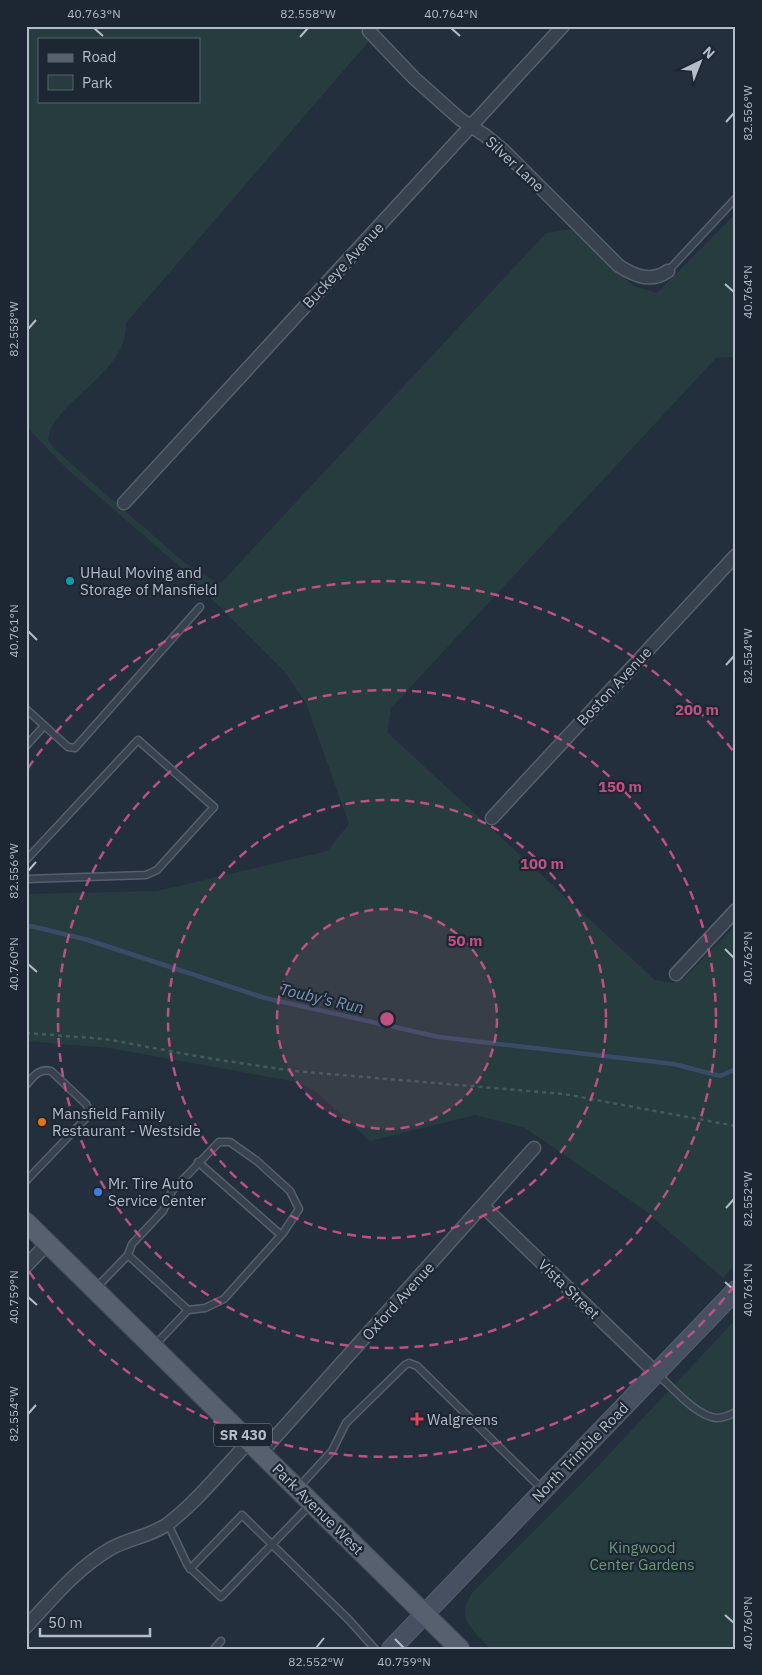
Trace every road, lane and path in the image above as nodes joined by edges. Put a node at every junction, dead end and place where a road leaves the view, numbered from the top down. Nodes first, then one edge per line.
1 (563, 26) edge
2 (369, 30) dead end
3 (470, 127) junction
4 (736, 198) edge
5 (668, 271) joint
6 (124, 503) dead end
7 (736, 555) edge
8 (200, 607) dead end
9 (26, 710) edge
10 (44, 726) junction
11 (26, 746) edge
12 (492, 818) dead end
13 (26, 860) edge
14 (26, 879) edge
15 (736, 910) edge
16 (676, 974) dead end
17 (26, 1032) edge
18 (26, 1085) edge
19 (736, 1126) edge
20 (534, 1148) dead end
21 (198, 1162) junction
22 (26, 1181) edge
23 (482, 1206) junction
24 (26, 1222) edge
25 (281, 1235) junction
26 (48, 1243) junction
27 (128, 1255) junction
28 (26, 1266) edge
29 (95, 1290) junction
30 (736, 1290) edge
31 (188, 1310) junction
32 (154, 1347) junction
33 (656, 1373) junction
34 (736, 1412) edge
35 (256, 1447) junction
36 (298, 1489) junction
37 (543, 1490) junction
38 (312, 1503) junction
39 (168, 1524) junction
40 (273, 1545) junction
41 (190, 1569) junction
42 (425, 1614) junction
43 (26, 1627) edge
44 (221, 1641) dead end
45 (214, 1649) edge
46 (375, 1649) edge
47 (391, 1649) edge
48 (460, 1649) edge

1 - 3 street, Buckeye Avenue
2 - 3 street, Silver Lane
3 - 5 street, Silver Lane
3 - 6 street, Buckeye Avenue
4 - 5 lane
7 - 12 street, Boston Avenue
8 - 10 lane
9 - 10 lane
10 - 11 lane
13 - 14 lane
15 - 16 street
17 - 19 path
18 - 22 lane
20 - 23 street, Oxford Avenue
21 - 25 lane
21 - 25 lane
21 - 27 lane
23 - 33 street, Vista Street
23 - 35 street, Oxford Avenue
24 - 26 main road, Park Avenue West / SR 430
25 - 31 lane
26 - 28 street
26 - 29 main road, Park Avenue West / SR 430
27 - 29 lane
27 - 31 lane
29 - 32 main road, Park Avenue West / SR 430
30 - 33 main road, North Trimble Road
31 - 32 lane
32 - 35 main road, Park Avenue West / SR 430
33 - 34 lane
33 - 37 main road, North Trimble Road
35 - 36 main road, Park Avenue West / SR 430
35 - 39 street, Oxford Avenue
36 - 37 lane
36 - 38 main road, Park Avenue West / SR 430
37 - 42 main road, North Trimble Road
38 - 40 lane
38 - 42 main road, Park Avenue West / SR 430
39 - 41 lane
39 - 43 street, Oxford Avenue
40 - 41 lane
40 - 41 lane
40 - 46 lane
42 - 47 main road, North Trimble Road
42 - 48 main road, Park Avenue West / SR 430
44 - 45 lane

